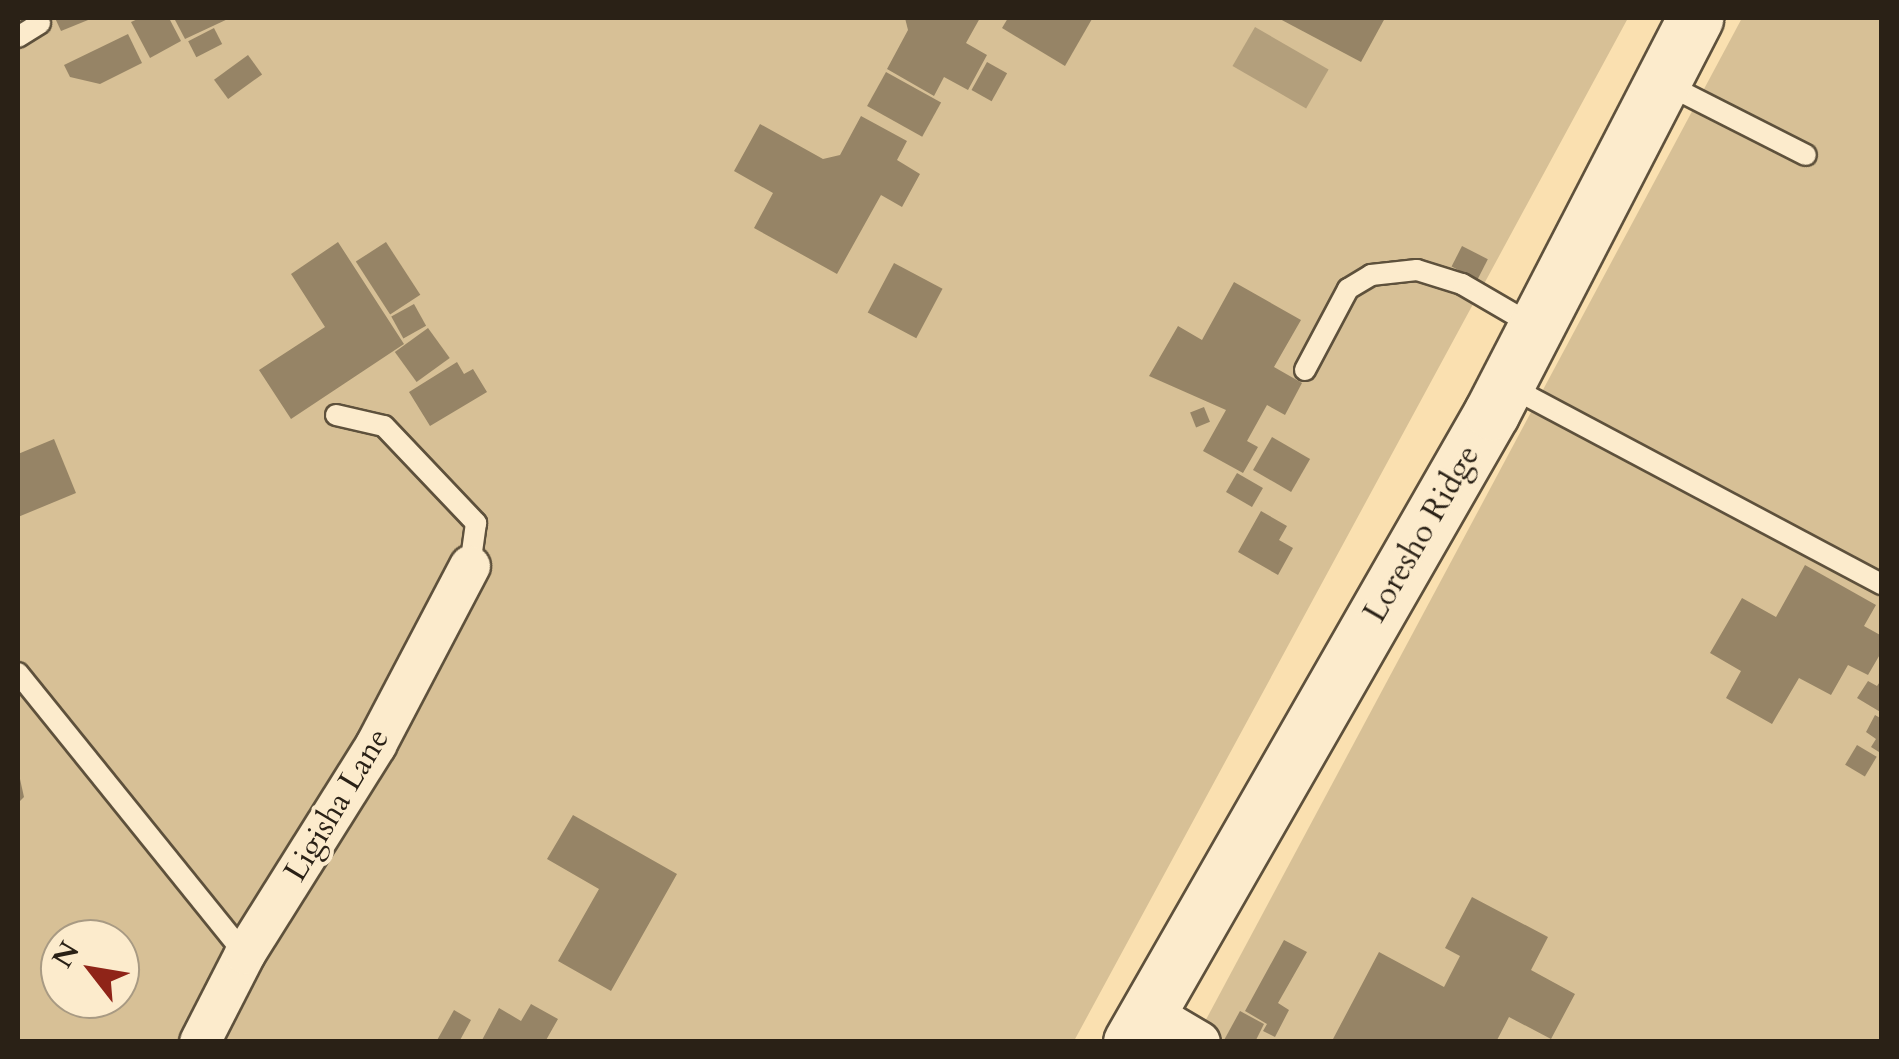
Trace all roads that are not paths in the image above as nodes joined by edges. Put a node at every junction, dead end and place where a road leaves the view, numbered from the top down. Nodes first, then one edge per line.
1 (1695, 18) edge
2 (40, 23) dead end
3 (18, 37) edge
4 (1662, 82) junction
5 (1806, 155) dead end
6 (1538, 328) junction
7 (1306, 370) dead end
8 (1505, 384) junction
9 (336, 416) dead end
10 (470, 566) joint
11 (1882, 584) edge
12 (18, 673) edge
13 (246, 954) junction
14 (1140, 1027) edge
15 (200, 1042) edge
16 (1200, 1042) edge

1 - 4 main road, Loresho Ridge
2 - 3 lane
4 - 5 lane
4 - 6 main road, Loresho Ridge
6 - 7 lane
6 - 8 main road, Loresho Ridge
8 - 11 lane
8 - 14 main road, Loresho Ridge
9 - 10 lane
10 - 13 street, Ligisha Lane
12 - 13 lane
13 - 15 street, Ligisha Lane
14 - 16 street

